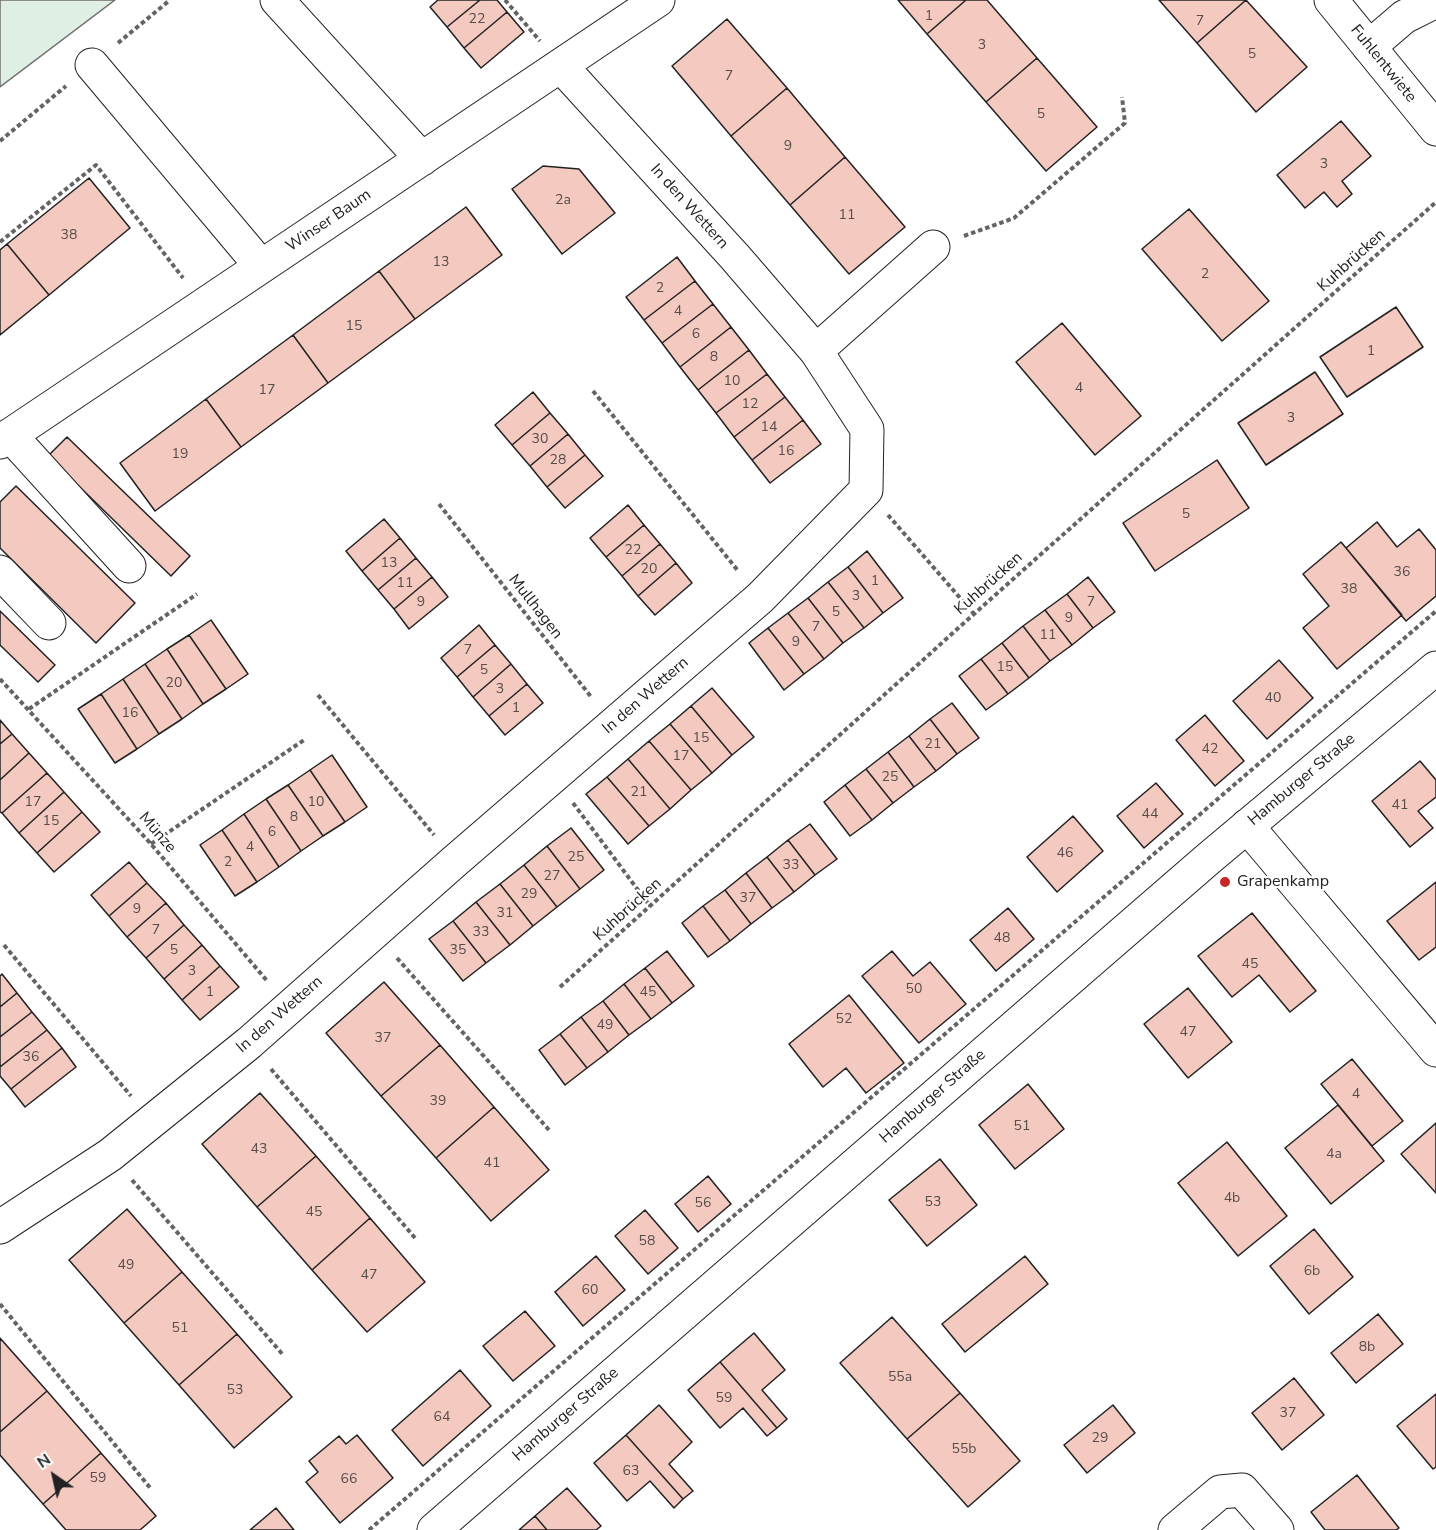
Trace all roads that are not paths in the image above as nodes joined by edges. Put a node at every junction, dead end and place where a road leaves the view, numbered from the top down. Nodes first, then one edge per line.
1 (277, 0) edge
2 (658, 0) edge
3 (1330, 0) edge
4 (1436, 1) edge
5 (1369, 47) junction
6 (92, 65) dead end
7 (561, 66) junction
8 (1436, 129) edge
9 (422, 159) junction
10 (933, 247) road end
11 (261, 266) junction
12 (816, 351) junction
13 (5, 438) edge
14 (129, 566) dead end
15 (0, 572) edge
16 (49, 623) dead end
17 (1436, 668) edge
18 (1247, 826) junction
19 (1431, 1033) edge
20 (0, 1227) edge
21 (434, 1530) edge
22 (1175, 1530) edge
23 (1277, 1530) edge

1 - 9 street
2 - 7 street, Winser Baum
3 - 5 street, Fuhlentwiete
4 - 5 street
5 - 8 street, Fuhlentwiete
6 - 11 street
7 - 9 street, Winser Baum
7 - 12 street, In den Wettern
9 - 11 street, Winser Baum
10 - 12 street
11 - 13 street, Winser Baum
12 - 20 street, In den Wettern
13 - 14 street
15 - 16 street
17 - 18 street, Hamburger Straße
18 - 19 street
18 - 21 street, Hamburger Straße
22 - 23 street

